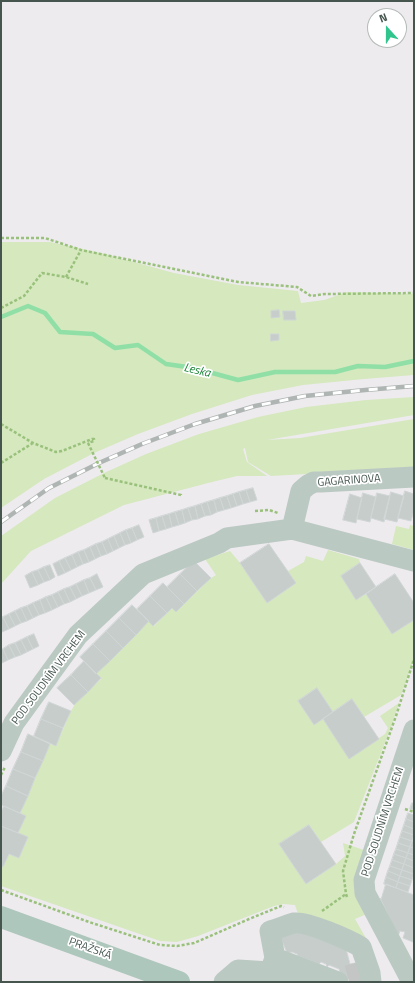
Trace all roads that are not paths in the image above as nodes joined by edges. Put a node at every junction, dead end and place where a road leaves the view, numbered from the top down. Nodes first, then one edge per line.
1 (414, 476) edge
2 (292, 529) junction
3 (414, 561) edge
4 (414, 730) edge
5 (4, 756) edge
6 (1, 917) edge
7 (350, 941) junction
8 (356, 963) tunnel mouth
9 (272, 965) junction
10 (410, 974) edge
11 (179, 982) edge
12 (224, 982) edge
13 (296, 982) edge
14 (338, 982) edge
15 (371, 982) edge

1 - 2 street, GAGARINOVA
2 - 3 street, POD SOUDNÍM VRCHEM
2 - 5 street, POD SOUDNÍM VRCHEM
4 - 10 street, POD SOUDNÍM VRCHEM
6 - 11 main road, PRAŽSKÁ
7 - 8 street
7 - 9 street
7 - 15 street
9 - 12 street
9 - 13 street
9 - 14 street

